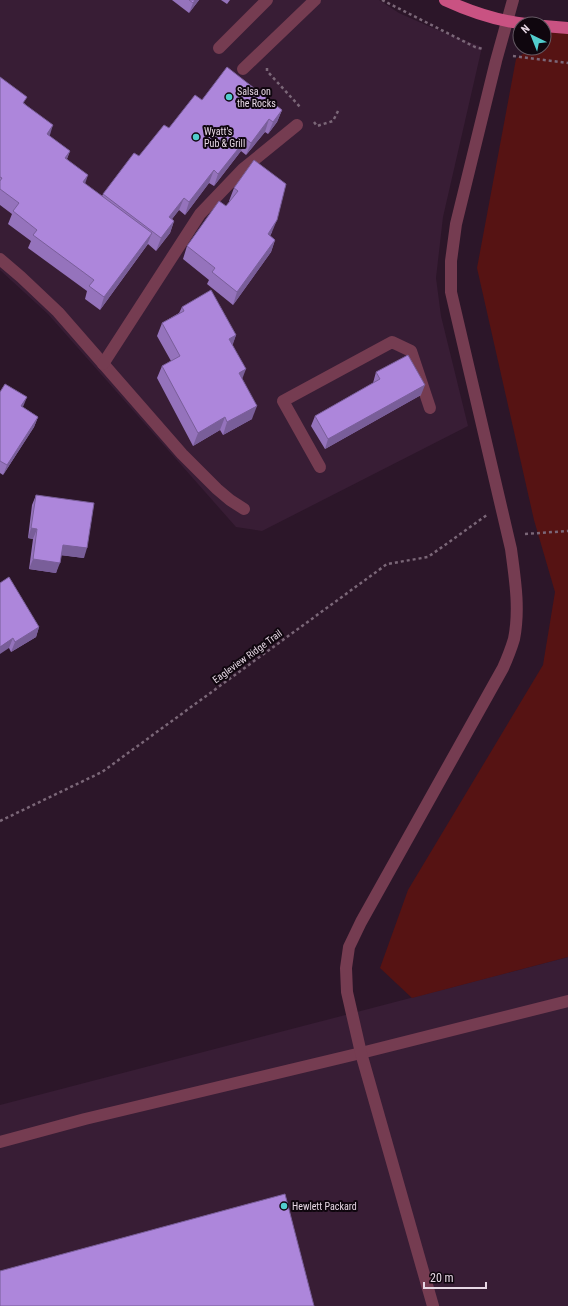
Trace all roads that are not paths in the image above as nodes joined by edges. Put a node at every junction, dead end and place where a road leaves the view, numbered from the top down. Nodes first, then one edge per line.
1 (267, 0) edge
2 (315, 0) edge
3 (445, 0) edge
4 (513, 0) edge
5 (507, 22) junction
6 (512, 23) edge
7 (552, 27) edge
8 (568, 28) edge
9 (219, 48) dead end
10 (243, 69) dead end
11 (297, 125) dead end
12 (0, 259) edge
13 (103, 364) junction
14 (430, 408) dead end
15 (320, 467) dead end
16 (244, 509) dead end
17 (568, 1001) edge
18 (361, 1053) junction
19 (0, 1142) edge
20 (433, 1306) edge

1 - 9 street
2 - 10 street
3 - 5 main road
4 - 5 street
5 - 6 main road
5 - 18 street
7 - 8 main road
11 - 13 street
12 - 13 street
13 - 16 street
14 - 15 street
17 - 18 street
18 - 19 street
18 - 20 street

